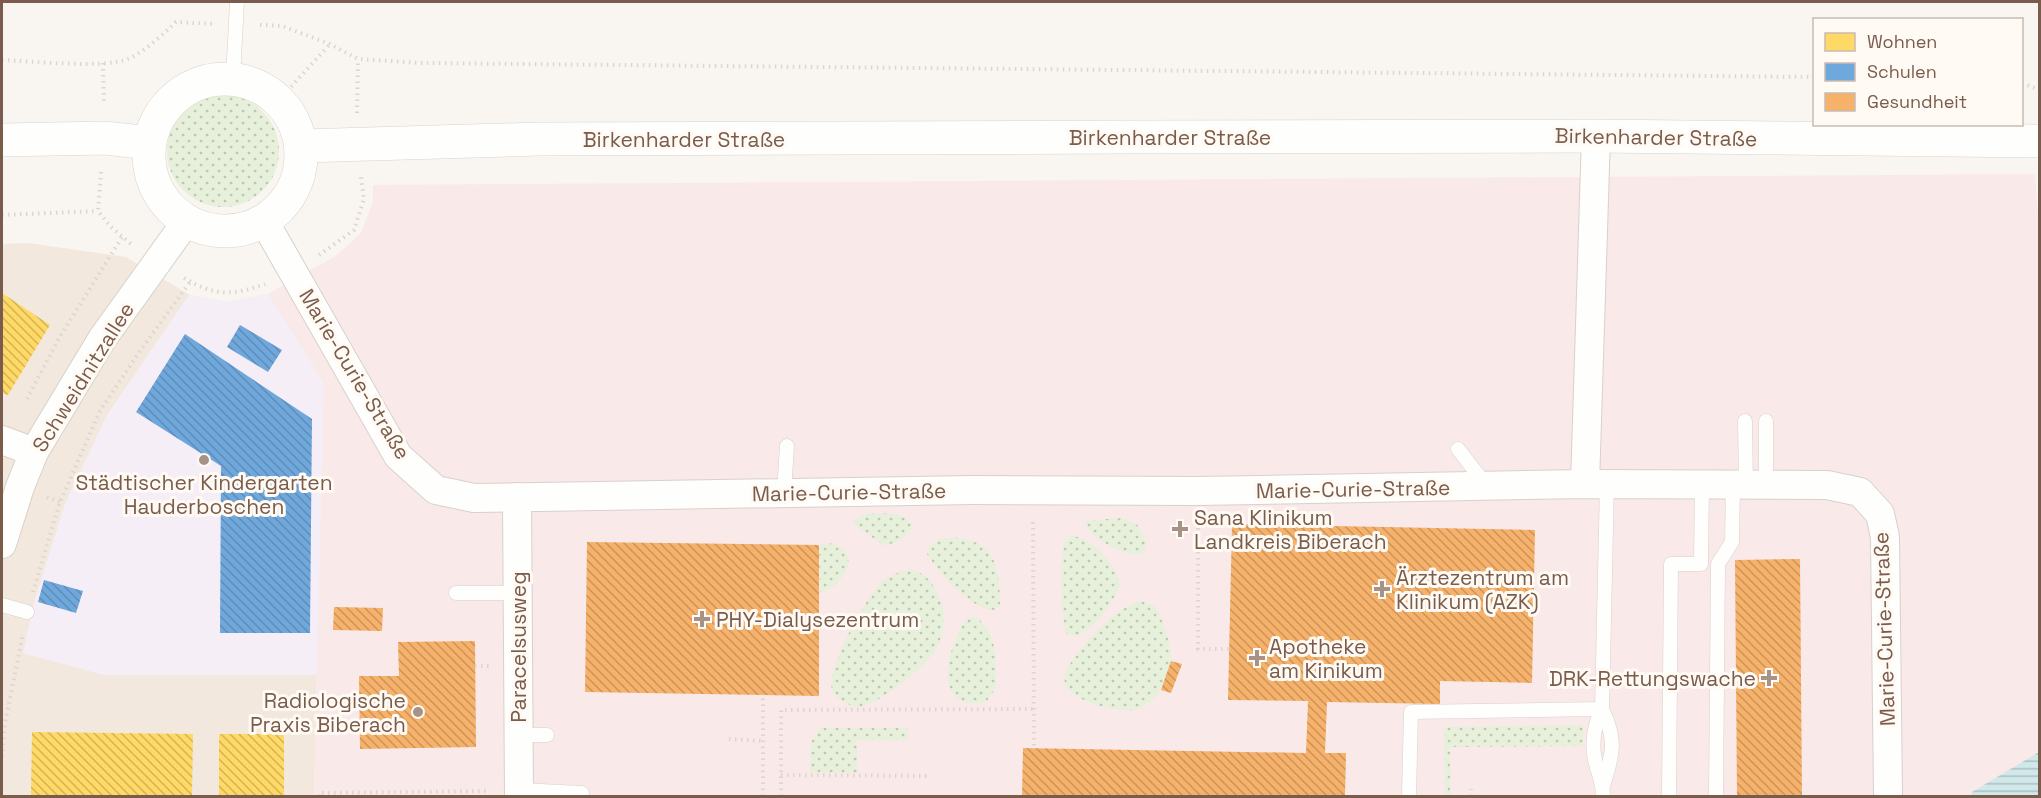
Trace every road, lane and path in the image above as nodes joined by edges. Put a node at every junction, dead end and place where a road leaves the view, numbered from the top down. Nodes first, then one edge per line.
1 (237, 2) edge
2 (235, 24) junction
3 (330, 44) junction
4 (358, 59) junction
5 (2, 60) edge
6 (103, 63) junction
7 (1813, 77) edge
8 (233, 78) junction
9 (2023, 83) edge
10 (2040, 90) edge
11 (279, 100) junction
12 (1596, 136) junction
13 (105, 138) junction
14 (2, 140) edge
15 (2040, 141) edge
16 (149, 143) junction
17 (357, 144) junction
18 (301, 146) junction
19 (98, 211) junction
20 (2, 215) edge
21 (264, 221) junction
22 (186, 222) junction
23 (122, 237) junction
24 (158, 262) junction
25 (294, 272) junction
26 (190, 282) junction
27 (1745, 421) dead end
28 (1766, 421) dead end
29 (3, 441) edge
30 (787, 446) dead end
31 (1458, 449) dead end
32 (34, 452) junction
33 (1596, 484) junction
34 (1702, 485) junction
35 (1748, 485) junction
36 (1487, 486) junction
37 (1033, 491) junction
38 (1198, 491) junction
39 (784, 492) junction
40 (517, 496) junction
41 (2, 544) edge
42 (1701, 564) junction
43 (1718, 564) junction
44 (456, 593) dead end
45 (518, 593) junction
46 (2, 605) edge
47 (27, 612) junction
48 (1229, 649) dead end
49 (763, 695) dead end
50 (1034, 709) junction
51 (1602, 709) junction
52 (519, 735) junction
53 (547, 735) dead end
54 (729, 739) dead end
55 (763, 741) junction
56 (1034, 748) dead end
57 (2, 757) edge
58 (781, 775) junction
59 (930, 776) dead end
60 (1472, 789) dead end
61 (1603, 791) edge
62 (519, 793) edge
63 (582, 793) dead end
64 (319, 796) edge
65 (762, 796) edge
66 (781, 796) edge
67 (1409, 796) edge
68 (1472, 796) edge
69 (1669, 796) edge
70 (1716, 796) edge
71 (1888, 796) edge

1 - 2 lane
2 - 3 path
2 - 6 path
2 - 8 lane
3 - 4 path
3 - 11 path
4 - 7 path
4 - 17 path
5 - 6 path
6 - 13 path
8 - 11 main road
8 - 16 main road
9 - 10 path
11 - 18 main road
12 - 15 main road, Birkenharder Straße
12 - 17 main road, Birkenharder Straße
12 - 33 street
13 - 14 main road
13 - 16 main road
13 - 19 path
16 - 22 main road
17 - 18 main road, Birkenharder Straße
17 - 25 path
18 - 21 main road
19 - 20 path
19 - 23 path
21 - 22 main road
21 - 25 street, Marie-Curie-Straße
22 - 24 street, Schweidnitzallee
23 - 24 path
23 - 29 path
24 - 26 path
24 - 32 street, Schweidnitzallee
25 - 26 path
25 - 40 street, Marie-Curie-Straße
26 - 47 path
27 - 35 lane
28 - 35 lane
29 - 32 street
30 - 39 lane
31 - 36 lane
32 - 41 street, Schweidnitzallee
33 - 34 street, Marie-Curie-Straße
33 - 36 street, Marie-Curie-Straße
33 - 51 lane
34 - 35 street, Marie-Curie-Straße
34 - 42 lane
35 - 43 lane
35 - 71 street, Marie-Curie-Straße
36 - 38 street, Marie-Curie-Straße
37 - 38 street, Marie-Curie-Straße
37 - 39 street, Marie-Curie-Straße
37 - 50 path
38 - 48 path
39 - 40 street, Marie-Curie-Straße
40 - 45 street, Paracelsusweg
42 - 43 lane
42 - 69 lane
43 - 70 lane
44 - 45 lane
45 - 52 street, Paracelsusweg
46 - 47 lane
47 - 57 path
49 - 55 path
50 - 56 path
50 - 58 path
51 - 61 lane
51 - 67 lane
52 - 53 lane
52 - 62 street, Paracelsusweg
54 - 55 path
55 - 65 path
58 - 59 path
58 - 66 path
60 - 68 path
62 - 63 lane
62 - 64 path

